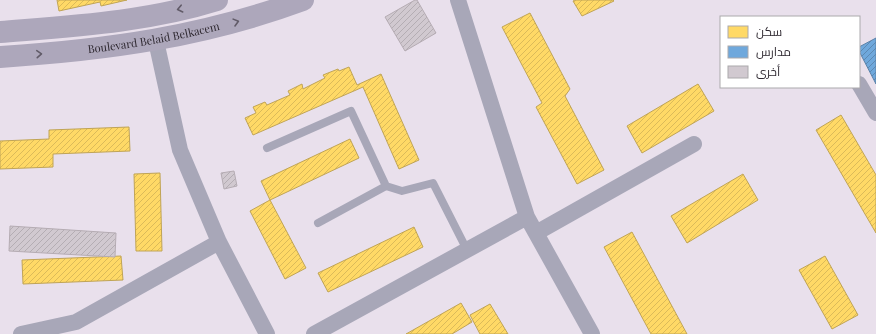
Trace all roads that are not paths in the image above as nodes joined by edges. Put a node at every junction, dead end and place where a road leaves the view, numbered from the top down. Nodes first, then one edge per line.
1 (218, 0) edge
2 (303, 0) edge
3 (458, 0) edge
4 (0, 32) edge
5 (156, 41) junction
6 (0, 57) edge
7 (860, 86) edge
8 (876, 113) edge
9 (694, 144) dead end
10 (267, 148) dead end
11 (386, 186) junction
12 (528, 217) junction
13 (318, 223) dead end
14 (536, 233) junction
15 (220, 242) junction
16 (467, 250) junction
17 (80, 328) edge
18 (20, 334) edge
19 (267, 334) edge
20 (314, 334) edge
21 (592, 334) edge

1 -> 4 main road, Boulevard Belaid Belkacem
5 -> 2 main road, Boulevard Belaid Belkacem
3 - 12 street
6 -> 5 main road, Boulevard Belaid Belkacem
5 - 15 street
7 - 8 street
9 - 14 street
10 - 11 lane
11 - 13 lane
11 - 16 lane
12 - 14 street
12 - 16 street
14 - 21 street
15 - 17 street
15 - 19 street
16 - 20 street
17 - 18 street

